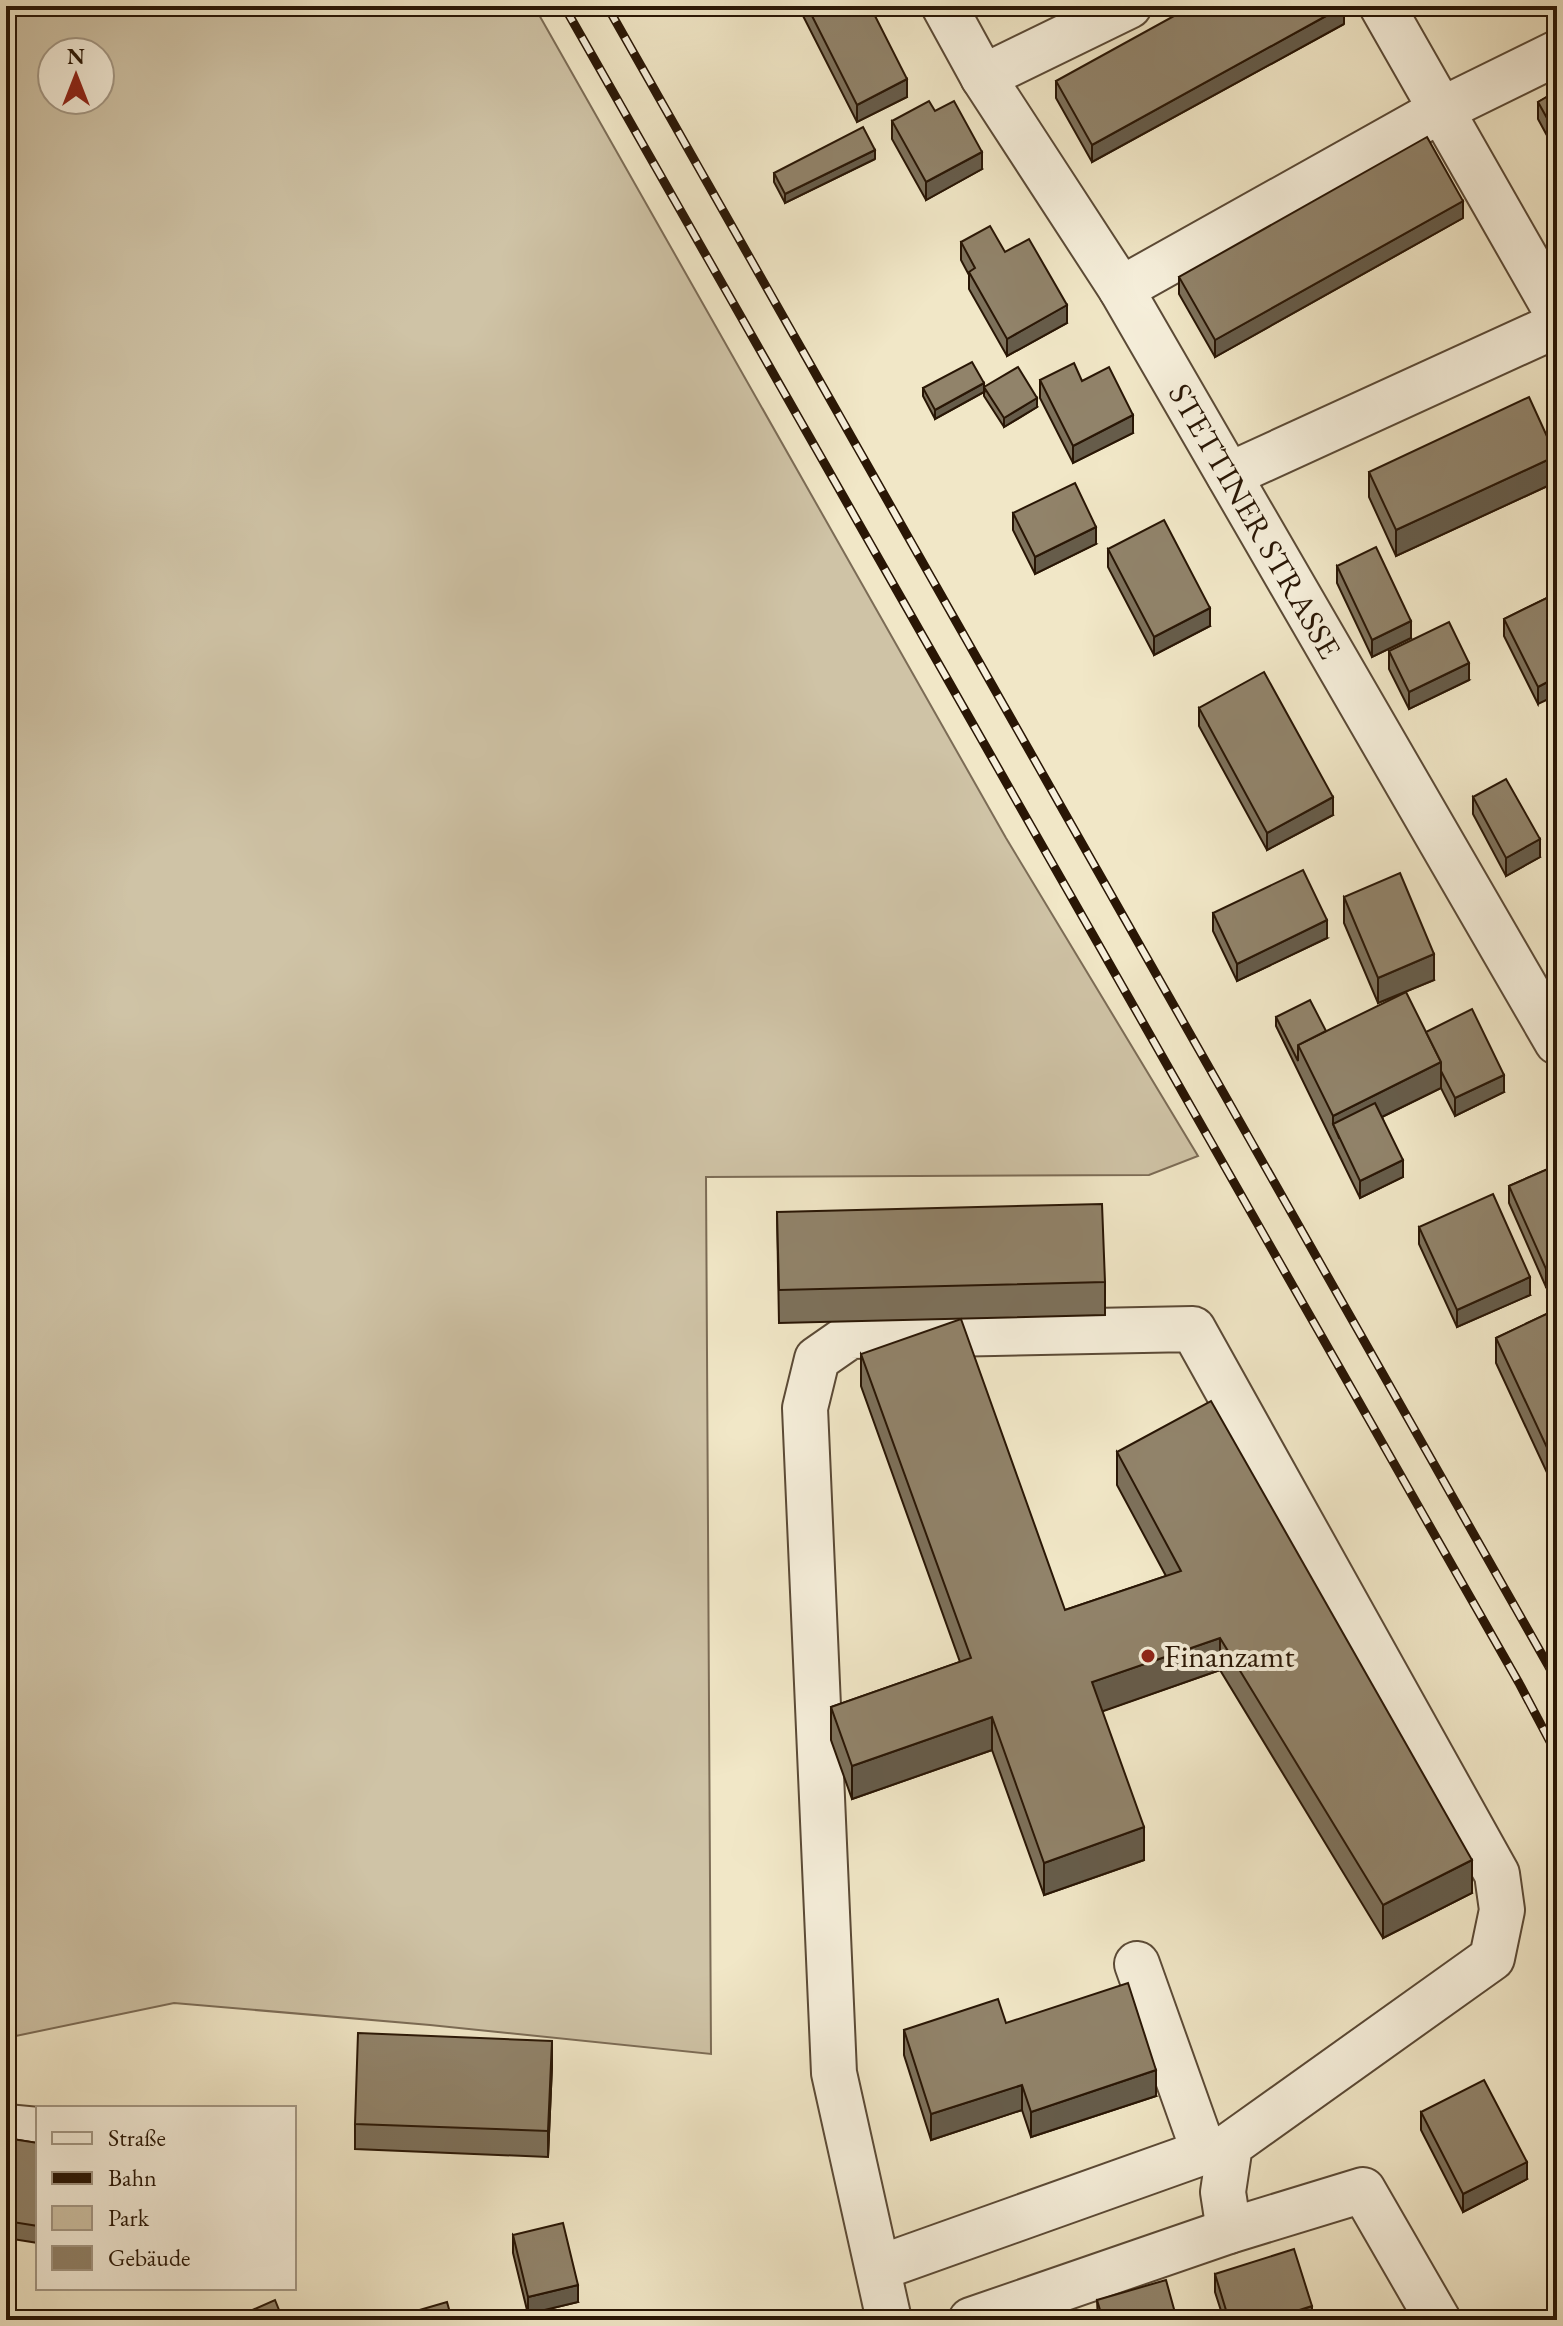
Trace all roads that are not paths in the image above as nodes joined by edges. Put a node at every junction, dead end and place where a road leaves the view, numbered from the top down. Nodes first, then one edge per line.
1 (944, 6) edge
2 (1129, 6) edge
3 (1382, 6) edge
4 (1557, 53) edge
5 (983, 77) junction
6 (1441, 110) junction
7 (1121, 289) junction
8 (1557, 313) edge
9 (1557, 325) edge
10 (1229, 475) junction
11 (1557, 1042) edge
12 (1137, 1964) dead end
13 (6, 2127) edge
14 (36, 2130) edge
15 (1217, 2149) junction
16 (1229, 2231) junction
17 (879, 2268) junction
18 (889, 2320) edge
19 (971, 2320) edge
20 (1438, 2320) edge

1 - 5 street, STETTINER STRASSE
2 - 5 street
3 - 6 street
4 - 6 street
5 - 7 street, STETTINER STRASSE
6 - 7 street
6 - 8 street
7 - 10 street, STETTINER STRASSE
9 - 10 street
10 - 11 street, STETTINER STRASSE
12 - 15 street
13 - 14 street
15 - 16 street
15 - 17 street
15 - 17 street
16 - 19 street
16 - 20 street
17 - 18 street

